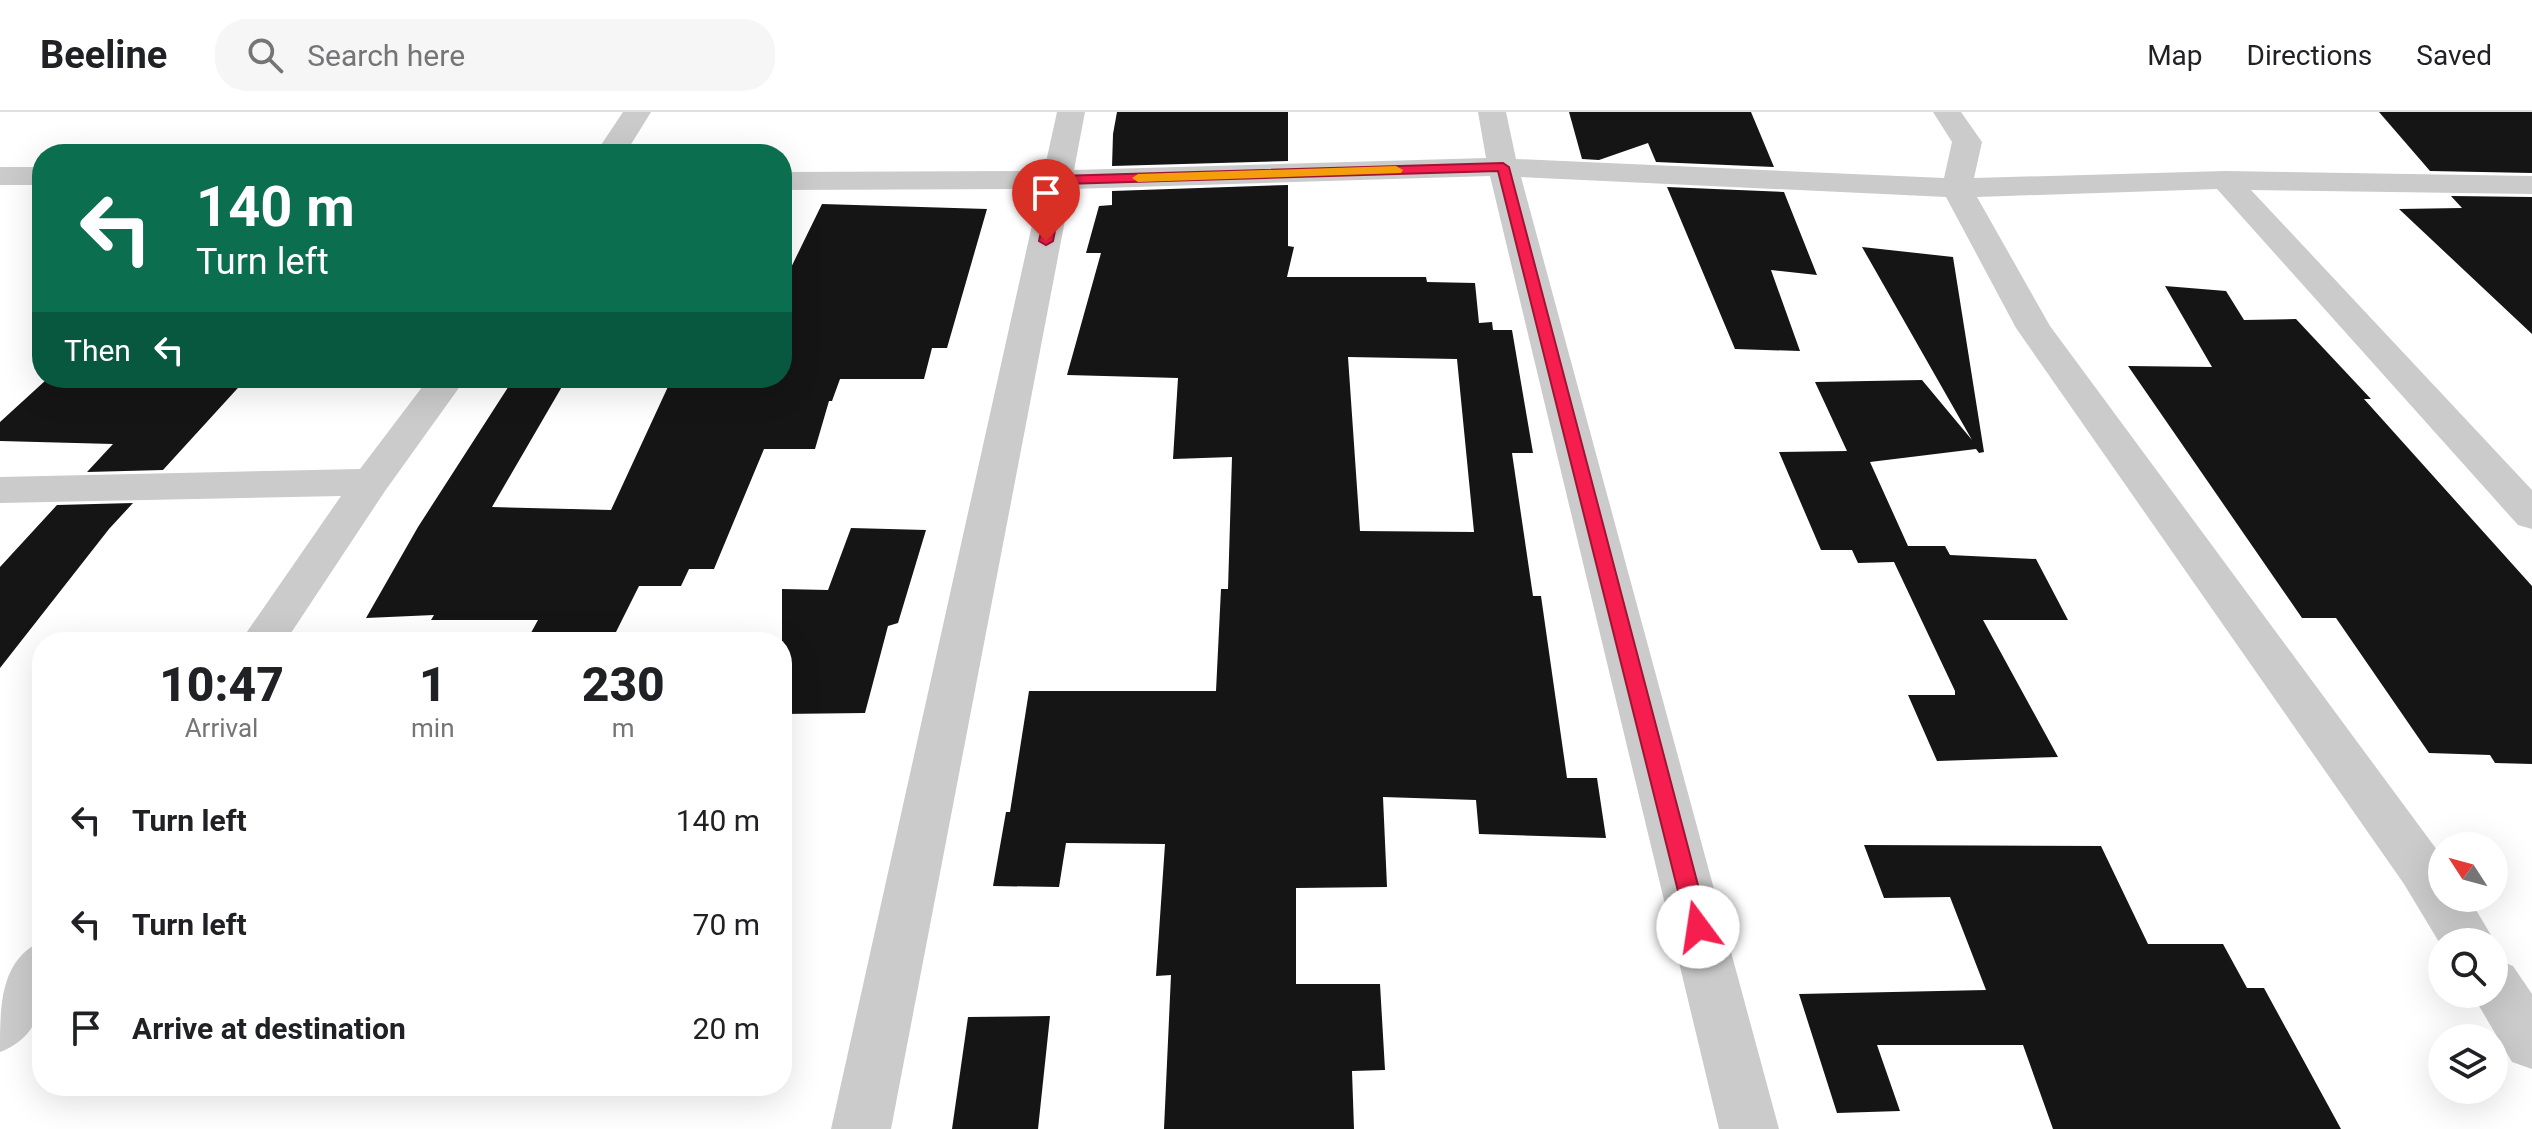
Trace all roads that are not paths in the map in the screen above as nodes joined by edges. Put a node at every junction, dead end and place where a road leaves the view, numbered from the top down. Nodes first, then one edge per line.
1 (637, 112) edge
2 (1071, 112) edge
3 (1492, 112) edge
4 (1947, 112) edge
5 (616, 144) edge
6 (1503, 167) junction
7 (0, 176) edge
8 (32, 176) edge
9 (1058, 180) junction
10 (2225, 180) junction
11 (792, 181) edge
12 (2532, 185) edge
13 (1957, 188) junction
14 (441, 388) edge
15 (371, 482) junction
16 (0, 490) edge
17 (2532, 515) edge
18 (269, 632) edge
19 (2459, 928) edge
20 (32, 980) edge
21 (2508, 1005) edge
22 (0, 1026) edge
23 (2532, 1043) edge
24 (861, 1129) edge
25 (1749, 1129) edge

1 - 5 street
2 - 9 street
3 - 6 street
4 - 13 street
6 - 9 street
6 - 13 street
6 - 25 street
7 - 8 street
9 - 11 street
9 - 24 street
10 - 12 street
10 - 13 street
10 - 17 street
13 - 19 street
14 - 15 street
15 - 16 street
15 - 18 street
20 - 22 street
21 - 23 street

